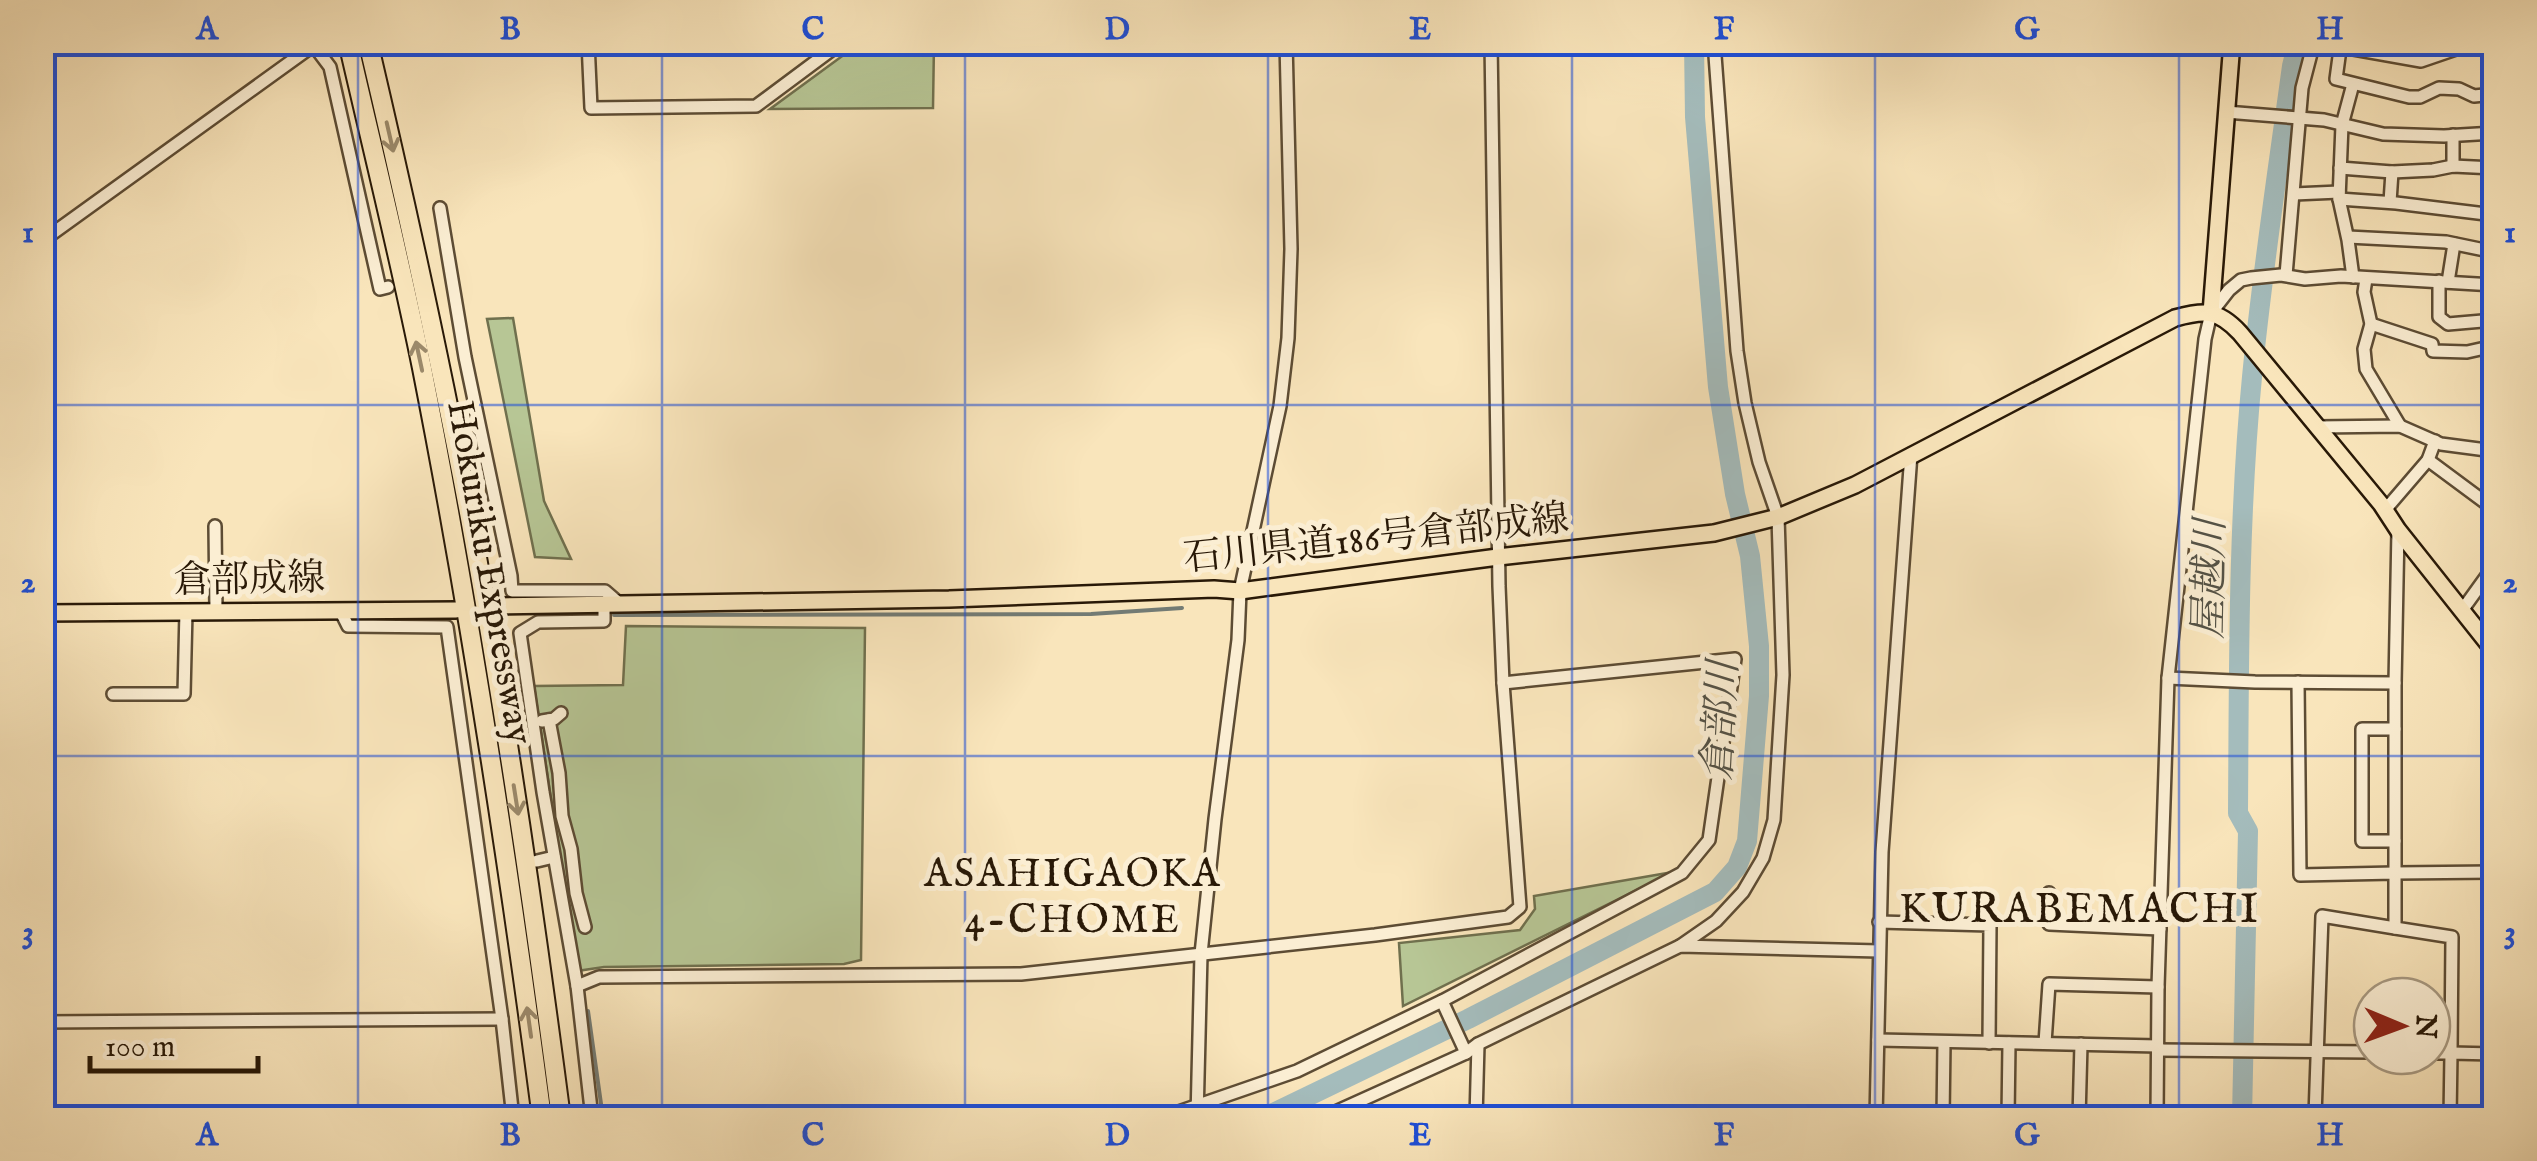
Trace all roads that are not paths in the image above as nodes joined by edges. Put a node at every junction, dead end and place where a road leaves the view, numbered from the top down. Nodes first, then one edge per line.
1 (348, 42) edge
2 (368, 42) edge
3 (588, 42) edge
4 (842, 42) edge
5 (1286, 42) edge
6 (1491, 42) edge
7 (1714, 42) edge
8 (2232, 42) edge
9 (316, 44) edge
10 (2492, 44) edge
11 (2340, 45) edge
12 (2494, 63) edge
13 (2353, 84) junction
14 (2494, 94) edge
15 (2226, 112) junction
16 (2298, 119) junction
17 (2342, 124) junction
18 (2494, 133) edge
19 (2453, 135) junction
20 (2453, 166) junction
21 (2340, 168) junction
22 (2494, 168) edge
23 (2392, 172) junction
24 (2294, 194) junction
25 (2339, 196) junction
26 (2390, 202) junction
27 (440, 208) dead end
28 (2494, 215) edge
29 (2348, 237) junction
30 (42, 242) edge
31 (2454, 244) junction
32 (2494, 252) edge
33 (2283, 275) junction
34 (2359, 278) junction
35 (2444, 282) junction
36 (2494, 286) edge
37 (388, 287) dead end
38 (2211, 313) junction
39 (2494, 320) edge
40 (2370, 324) junction
41 (2494, 346) edge
42 (2400, 426) junction
43 (2317, 427) junction
44 (2434, 442) junction
45 (2494, 450) edge
46 (1911, 454) junction
47 (2428, 460) junction
48 (2494, 509) edge
49 (2385, 510) junction
50 (1775, 518) junction
51 (215, 526) dead end
52 (2398, 530) junction
53 (1498, 556) junction
54 (2494, 566) edge
55 (1240, 591) junction
56 (612, 604) junction
57 (498, 606) dead end
58 (340, 610) junction
59 (456, 610) dead end
60 (2463, 610) junction
61 (186, 611) junction
62 (216, 611) junction
63 (42, 612) edge
64 (2494, 650) edge
65 (2168, 678) junction
66 (2298, 682) junction
67 (1502, 683) junction
68 (2395, 683) junction
69 (113, 694) dead end
70 (561, 713) dead end
71 (549, 720) junction
72 (533, 722) junction
73 (2395, 729) junction
74 (2395, 842) junction
75 (554, 857) junction
76 (537, 862) dead end
77 (496, 868) dead end
78 (481, 872) junction
79 (2494, 872) edge
80 (2395, 873) junction
81 (2049, 893) dead end
82 (1879, 922) junction
83 (584, 927) dead end
84 (2396, 928) junction
85 (2160, 929) junction
86 (1680, 946) junction
87 (1879, 951) junction
88 (1201, 954) junction
89 (2452, 976) edge
90 (577, 986) junction
91 (2158, 988) junction
92 (1443, 1004) junction
93 (502, 1019) junction
94 (42, 1022) edge
95 (1878, 1040) junction
96 (1944, 1042) junction
97 (1989, 1042) junction
98 (2045, 1042) junction
99 (2010, 1043) junction
100 (1478, 1044) junction
101 (2081, 1044) junction
102 (2158, 1048) junction
103 (1464, 1049) junction
104 (2316, 1051) junction
105 (2352, 1052) edge
106 (2452, 1053) edge
107 (2494, 1054) edge
108 (2451, 1076) edge
109 (1198, 1104) junction
110 (2315, 1116) dead end
111 (513, 1118) edge
112 (542, 1118) edge
113 (562, 1118) edge
114 (592, 1118) edge
115 (1162, 1118) edge
116 (1198, 1118) edge
117 (1322, 1118) edge
118 (1476, 1118) edge
119 (1876, 1118) edge
120 (1943, 1118) edge
121 (2008, 1118) edge
122 (2079, 1118) edge
123 (2157, 1118) edge
124 (2450, 1118) edge

112 -> 1 highway, Hokuriku Expressway
2 -> 113 highway, Hokuriku Expressway
3 - 4 street
5 - 55 street
6 - 53 street
7 - 50 street
8 - 15 main road
9 - 30 street
9 - 37 street
10 - 11 street
10 - 12 street
11 - 13 street
11 - 16 street
13 - 14 street
13 - 17 street
15 - 16 street
15 - 38 main road
16 - 17 street
16 - 24 street
17 - 19 street
17 - 21 street
18 - 19 street
19 - 20 street
20 - 22 street
20 - 23 street
21 - 23 street
21 - 25 street
23 - 26 street
24 - 25 street
24 - 33 street
25 - 26 street
25 - 29 street
26 - 28 street
27 - 56 street
29 - 31 street
29 - 34 street
31 - 32 street
31 - 35 street
33 - 34 street
33 - 38 street
34 - 35 street
34 - 40 street
35 - 36 street
35 - 39 street
38 - 43 main road
38 - 46 main road, 石川県道186号倉部成線
38 - 65 street
40 - 41 street
40 - 42 street
42 - 43 street
42 - 44 street
43 - 49 main road
44 - 45 street
44 - 47 street
46 - 50 main road, 石川県道186号倉部成線
46 - 82 street
47 - 48 street
47 - 49 street
49 - 52 main road
50 - 53 main road, 石川県道186号倉部成線
50 - 86 street
51 - 62 street
52 - 60 main road
52 - 68 street
53 - 55 main road, 石川県道186号倉部成線
53 - 67 street
54 - 60 street
55 - 56 main road, 石川県道186号倉部成線
55 - 88 street
56 - 57 main road, 石川県道186号倉部成線
56 - 72 street
58 - 59 main road, 倉部成線
58 - 62 main road, 倉部成線
58 - 78 street
60 - 64 main road
61 - 62 main road, 倉部成線
61 - 63 main road, 倉部成線
61 - 69 street
65 - 66 street
65 - 85 street
66 - 68 street
66 - 80 street
67 - 88 street
67 - 92 street
68 - 73 street
70 - 71 street
71 - 72 street
71 - 83 street
72 - 75 street
73 - 74 street
73 - 74 street
74 - 80 street
75 - 76 street
75 - 90 street
77 - 78 street
78 - 93 street
79 - 80 street
80 - 84 street
81 - 85 street
82 - 87 street
82 - 97 street
84 - 89 street
84 - 104 street
85 - 91 street
86 - 87 street
86 - 100 street
87 - 95 street
88 - 90 street
88 - 109 street
90 - 114 street
91 - 98 street
91 - 102 street
92 - 103 street
92 - 109 street
93 - 94 street
93 - 111 street
95 - 96 street
95 - 119 street
96 - 97 street
96 - 120 street
97 - 99 street
98 - 99 street
98 - 101 street
99 - 121 street
100 - 103 street
100 - 118 street
101 - 102 street
101 - 122 street
102 - 104 street
102 - 123 street
103 - 117 street
104 - 105 street
104 - 110 street
106 - 107 street
108 - 124 street
109 - 115 street
109 - 116 street

